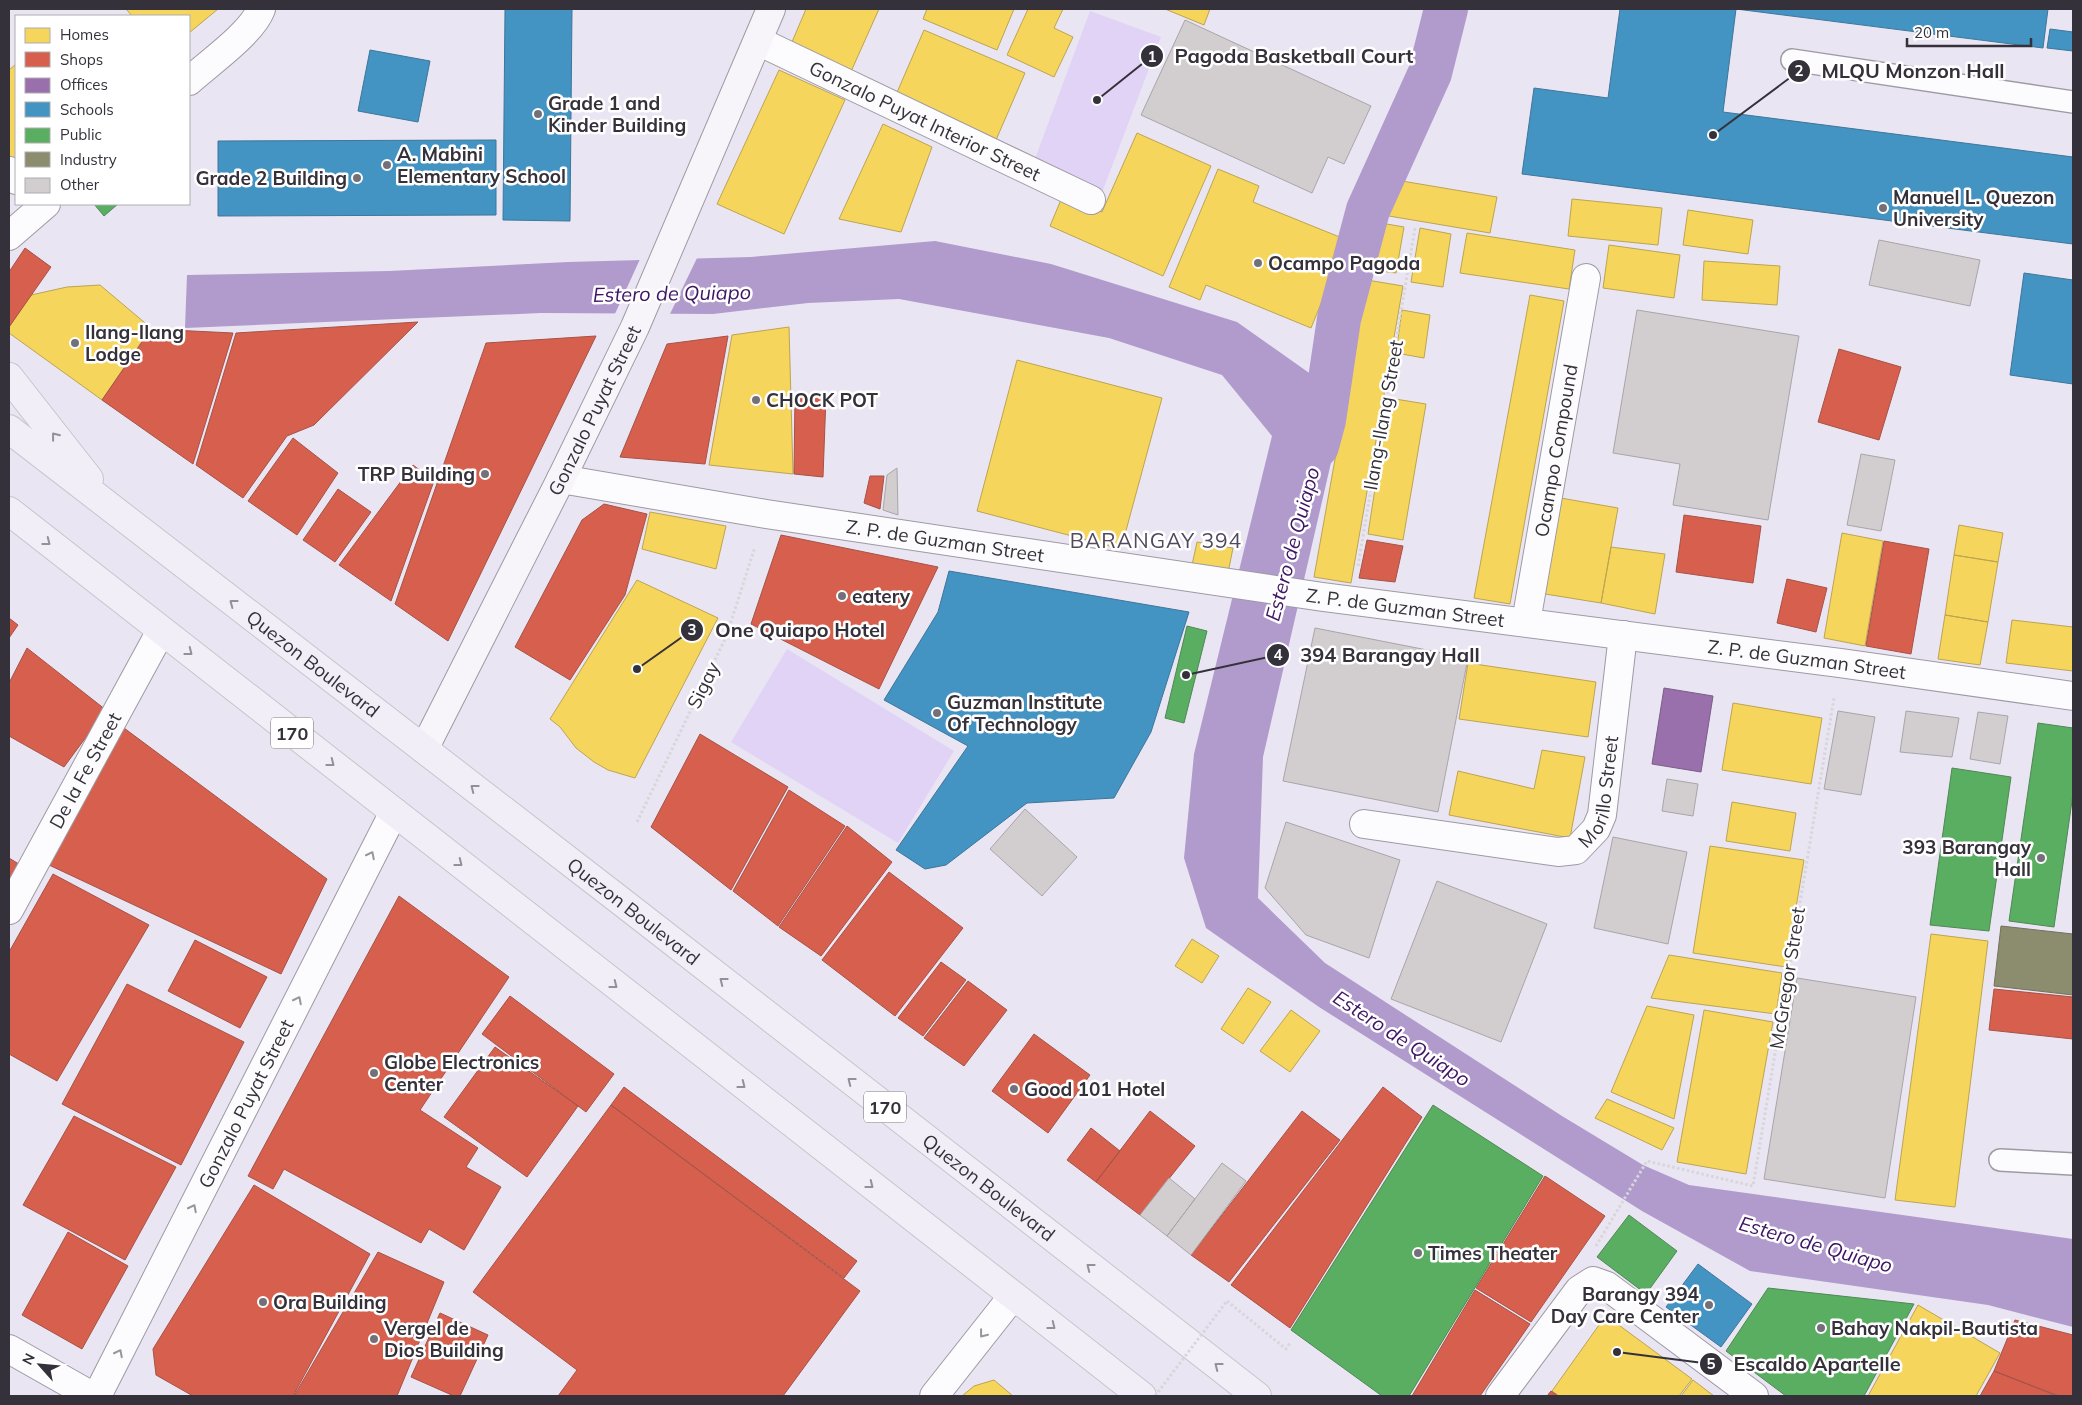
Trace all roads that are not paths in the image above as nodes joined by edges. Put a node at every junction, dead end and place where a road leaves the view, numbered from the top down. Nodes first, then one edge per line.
1 (261, 9) edge
2 (771, 9) edge
3 (758, 40) junction
4 (1792, 60) dead end
5 (190, 79) edge
6 (2073, 102) edge
7 (1091, 200) dead end
8 (40, 206) edge
9 (9, 236) edge
10 (1586, 278) dead end
11 (9, 378) edge
12 (9, 429) edge
13 (561, 479) junction
14 (9, 511) edge
15 (118, 515) junction
16 (1526, 622) junction
17 (161, 631) junction
18 (1623, 635) junction
19 (2073, 696) edge
20 (424, 749) junction
21 (394, 812) junction
22 (1364, 824) dead end
23 (9, 910) edge
24 (2000, 1160) dead end
25 (2073, 1164) edge
26 (1013, 1296) junction
27 (9, 1349) edge
28 (92, 1396) edge
29 (98, 1396) edge
30 (934, 1396) edge
31 (1142, 1396) edge
32 (1257, 1396) edge
33 (1500, 1396) edge
34 (1754, 1396) edge

1 - 5 street
2 - 3 street, Gonzalo Puyat Street
3 - 7 street, Gonzalo Puyat Interior Street
3 - 13 street, Gonzalo Puyat Street
4 - 6 lane
8 - 9 street
10 - 16 street, Ocampo Compound
15 -> 11 main road
12 - 15 main road, Quezon Boulevard / 170
13 - 16 street, Z. P. de Guzman Street
13 - 20 street, Gonzalo Puyat Street
14 -> 17 main road, 170
20 -> 15 main road, Quezon Boulevard / 170
16 - 18 street, Z. P. de Guzman Street
17 -> 21 main road, 170
17 - 23 street, De la Fe Street
18 - 19 street, Z. P. de Guzman Street
18 - 22 street, Morillo Street
32 -> 20 main road, Quezon Boulevard / 170
21 -> 26 main road, 170
29 -> 21 street, Gonzalo Puyat Street
24 - 25 lane
26 -> 30 street
26 -> 31 main road, 170
27 - 28 street
33 - 34 street

